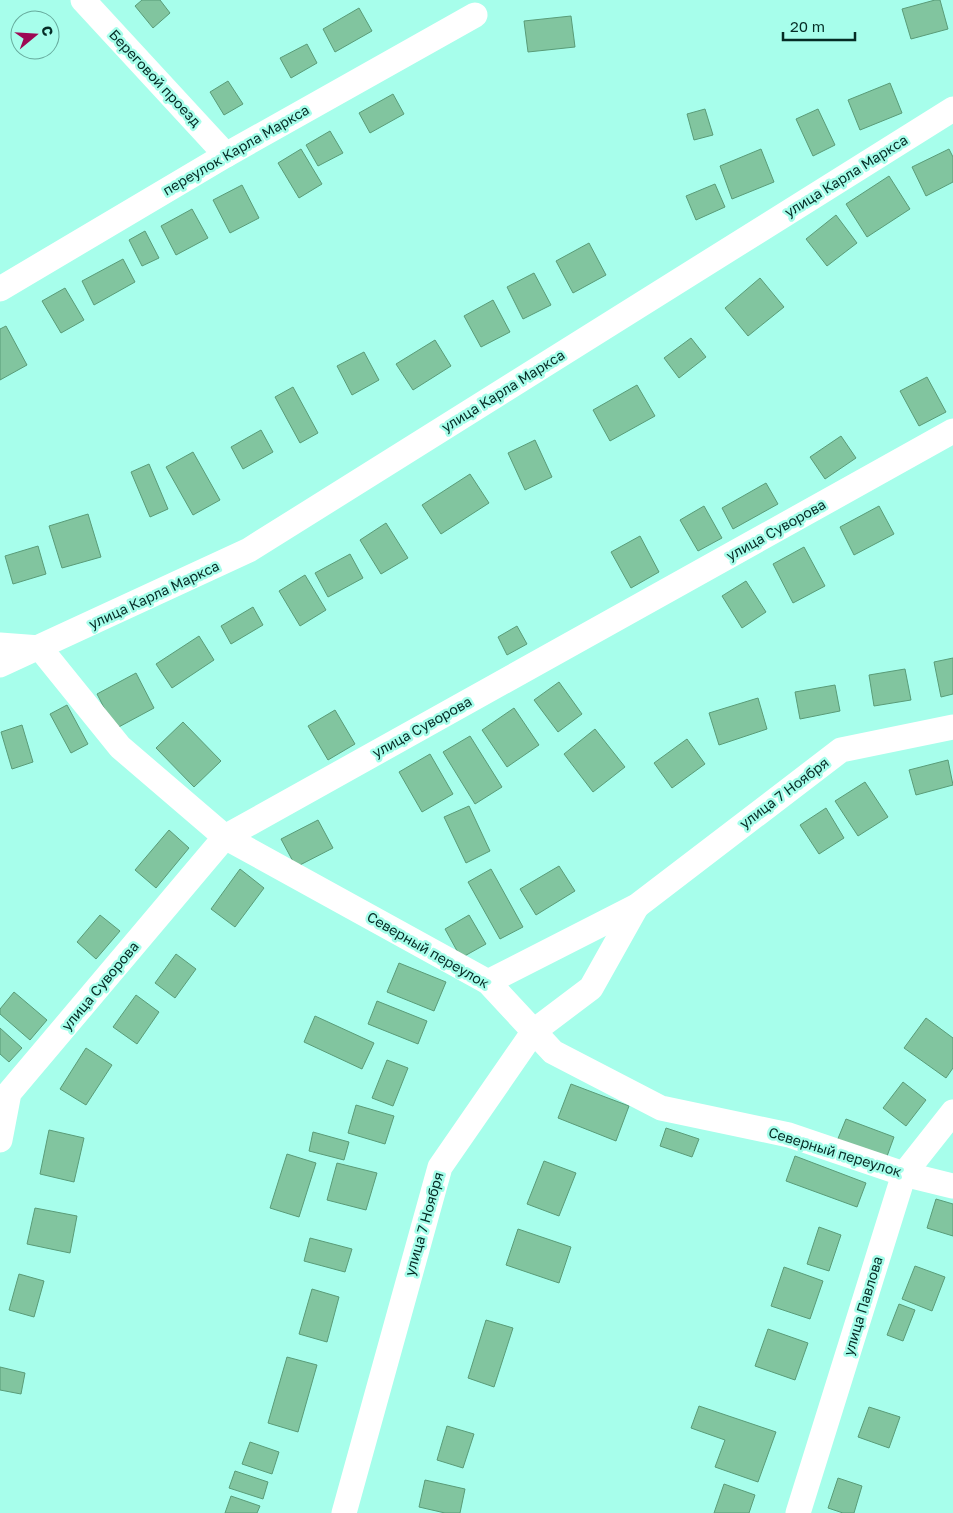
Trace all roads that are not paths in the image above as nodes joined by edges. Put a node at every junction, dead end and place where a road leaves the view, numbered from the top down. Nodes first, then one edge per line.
1 (83, 0) edge
2 (475, 15) dead end
3 (953, 109) edge
4 (226, 155) junction
5 (0, 289) edge
6 (953, 431) edge
7 (0, 645) edge
8 (40, 648) junction
9 (0, 665) edge
10 (953, 727) edge
11 (225, 837) junction
12 (637, 906) junction
13 (488, 982) junction
14 (534, 1031) junction
15 (953, 1112) edge
16 (0, 1140) edge
17 (904, 1174) junction
18 (953, 1186) edge
19 (344, 1513) edge
20 (798, 1513) edge

1 - 4 street, Береговой проезд
2 - 4 street, переулок Карла Маркса
3 - 8 street, улица Карла Маркса
4 - 5 street, переулок Карла Маркса
6 - 11 street, улица Суворова
7 - 8 street, улица Карла Маркса
8 - 9 street, улица Карла Маркса
8 - 11 street, Северный переулок
10 - 12 street, улица 7 Ноября
11 - 13 street, Северный переулок
11 - 16 street, улица Суворова
12 - 13 street, улица 7 Ноября
12 - 14 street, улица 7 Ноября
13 - 14 street, Северный переулок
14 - 17 street, Северный переулок
14 - 19 street, улица 7 Ноября
15 - 17 street, улица Павлова
17 - 18 street, Северный переулок
17 - 20 street, улица Павлова

